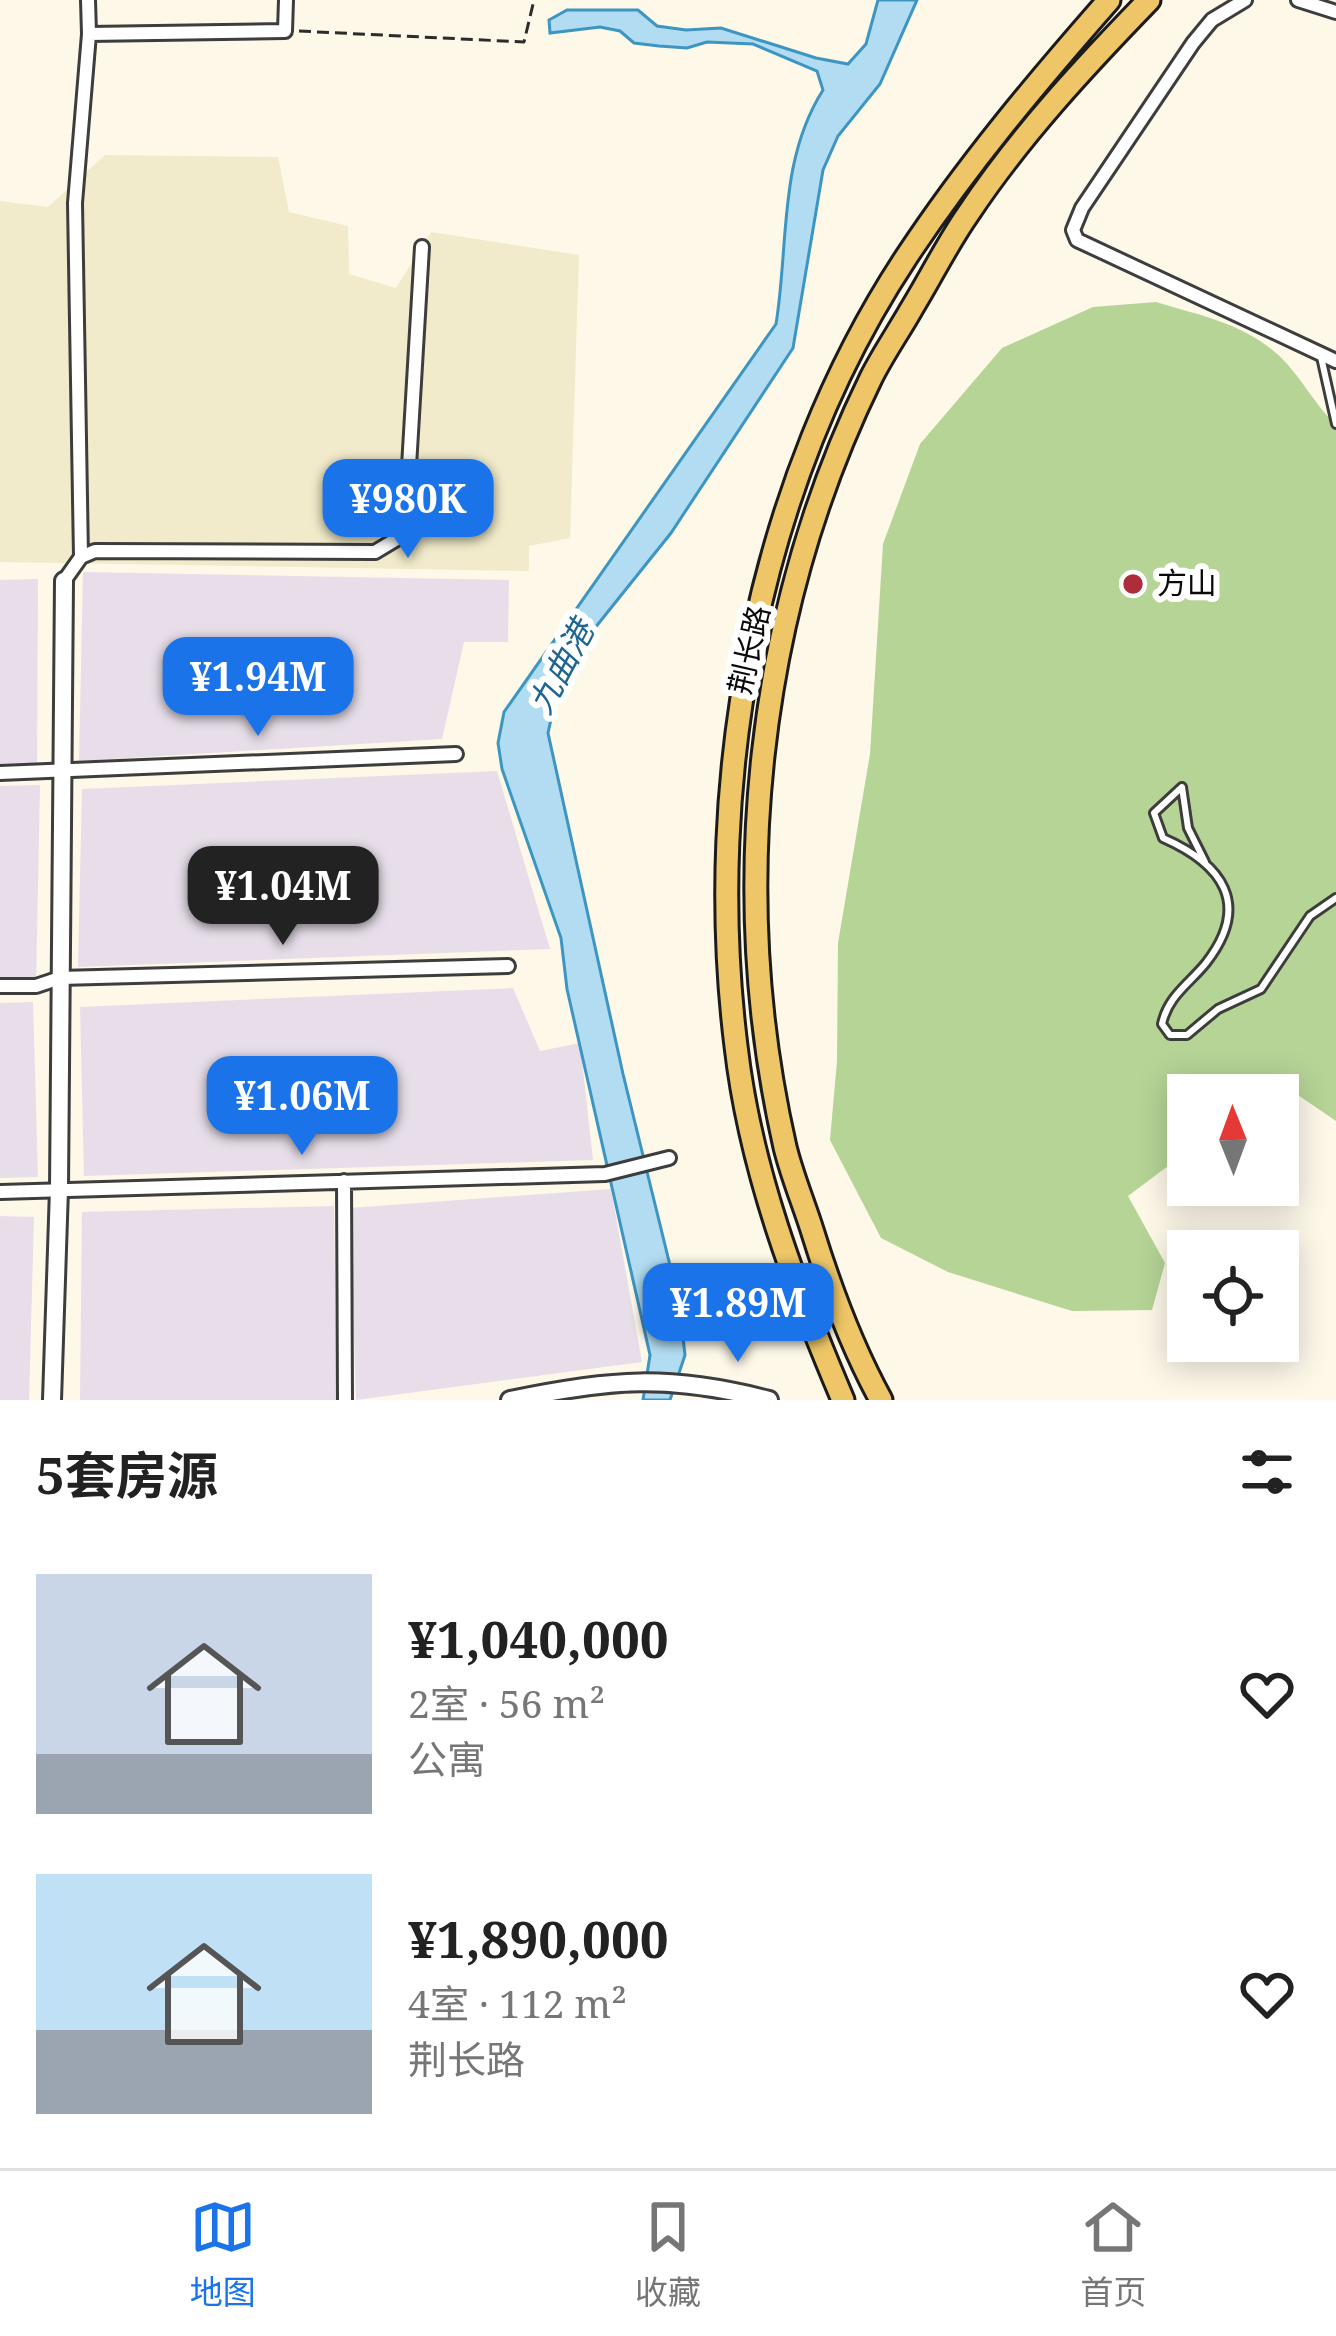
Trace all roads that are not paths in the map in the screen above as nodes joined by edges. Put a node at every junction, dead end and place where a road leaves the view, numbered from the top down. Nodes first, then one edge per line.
1 (88, 0) edge
2 (286, 0) edge
3 (1109, 0) edge
4 (1149, 0) edge
5 (1245, 0) edge
6 (1298, 0) edge
7 (1336, 12) edge
8 (89, 34) junction
9 (422, 247) dead end
10 (1320, 354) junction
11 (1336, 361) edge
12 (1336, 424) edge
13 (81, 557) junction
14 (64, 581) joint
15 (456, 754) dead end
16 (61, 772) junction
17 (0, 773) edge
18 (1205, 862) junction
19 (1336, 898) edge
20 (508, 966) dead end
21 (60, 978) junction
22 (0, 986) edge
23 (669, 1158) dead end
24 (344, 1181) junction
25 (59, 1189) junction
26 (0, 1192) edge
27 (52, 1400) edge
28 (345, 1400) edge
29 (510, 1400) edge
30 (769, 1400) edge
31 (843, 1400) edge
32 (881, 1400) edge

1 - 8 street
2 - 8 street
3 - 31 main road, 荆长路
4 - 32 main road, 荆长路
5 - 10 street
6 - 7 street
8 - 13 street
9 - 13 street
10 - 11 street
10 - 12 lane
13 - 14 street
14 - 16 street
15 - 16 street
16 - 17 street
16 - 21 street
18 - 18 lane
18 - 19 lane
20 - 21 street
21 - 22 street
21 - 25 street
23 - 24 street
24 - 25 street
24 - 28 street
25 - 26 street
25 - 27 street
29 - 30 street

